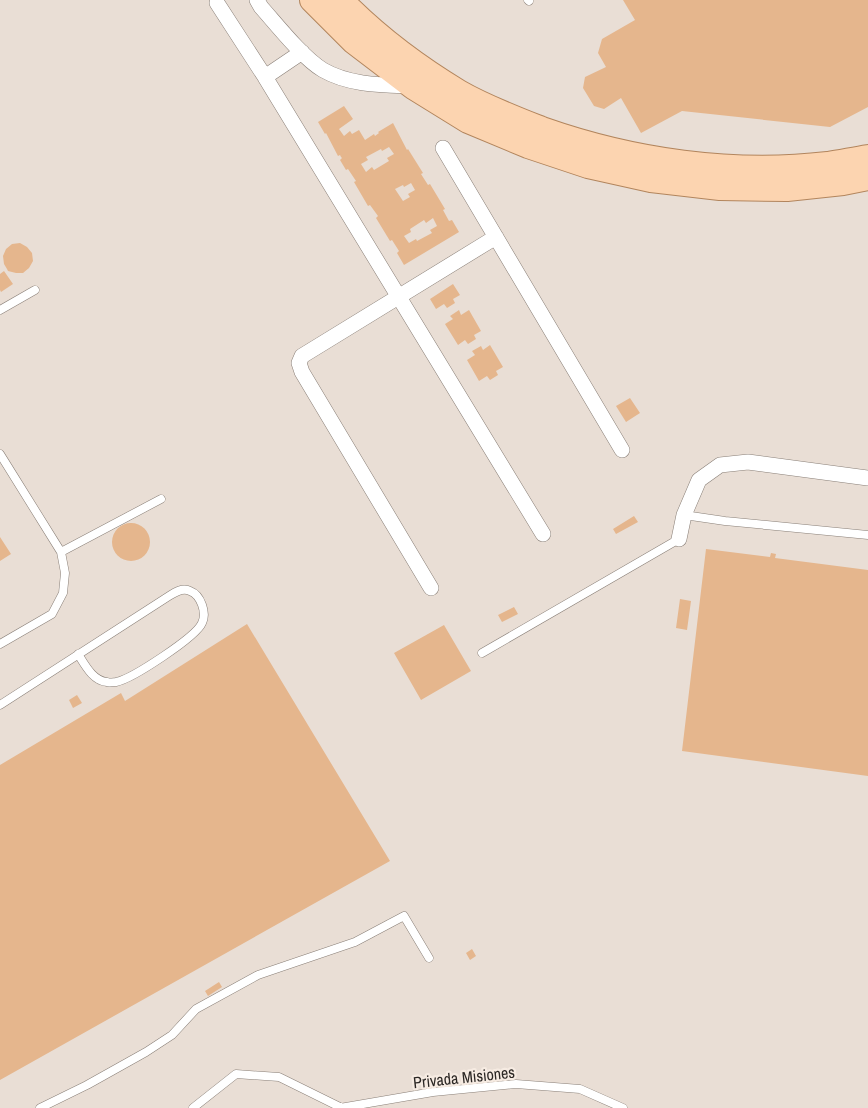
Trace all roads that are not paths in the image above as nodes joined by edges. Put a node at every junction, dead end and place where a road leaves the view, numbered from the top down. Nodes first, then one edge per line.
1 (257, 0) edge
2 (312, 0) edge
3 (341, 0) edge
4 (217, 3) dead end
5 (302, 52) junction
6 (265, 77) junction
7 (413, 87) junction
8 (443, 148) dead end
9 (868, 157) edge
10 (868, 178) edge
11 (496, 237) junction
12 (35, 290) dead end
13 (399, 297) junction
14 (0, 310) edge
15 (622, 450) dead end
16 (0, 454) edge
17 (868, 477) edge
18 (161, 499) dead end
19 (684, 515) junction
20 (543, 534) dead end
21 (868, 535) edge
22 (679, 539) joint
23 (61, 552) junction
24 (431, 588) dead end
25 (0, 644) edge
26 (482, 653) dead end
27 (78, 654) junction
28 (0, 705) edge
29 (429, 958) dead end
30 (40, 1108) edge
31 (194, 1108) edge
32 (341, 1108) edge
33 (623, 1108) edge

1 - 5 street
2 - 7 main road
3 - 9 main road
4 - 6 street
5 - 6 street
5 - 7 street
6 - 13 street
7 - 10 main road
8 - 11 street
11 - 13 street
11 - 15 street
12 - 14 lane
13 - 20 street
13 - 24 street
16 - 23 lane
17 - 19 street
18 - 23 lane
19 - 21 lane
19 - 22 street
22 - 26 lane
23 - 25 lane
27 - 27 lane
27 - 28 lane
29 - 30 lane
31 - 32 lane
32 - 33 lane, Privada Misiones

